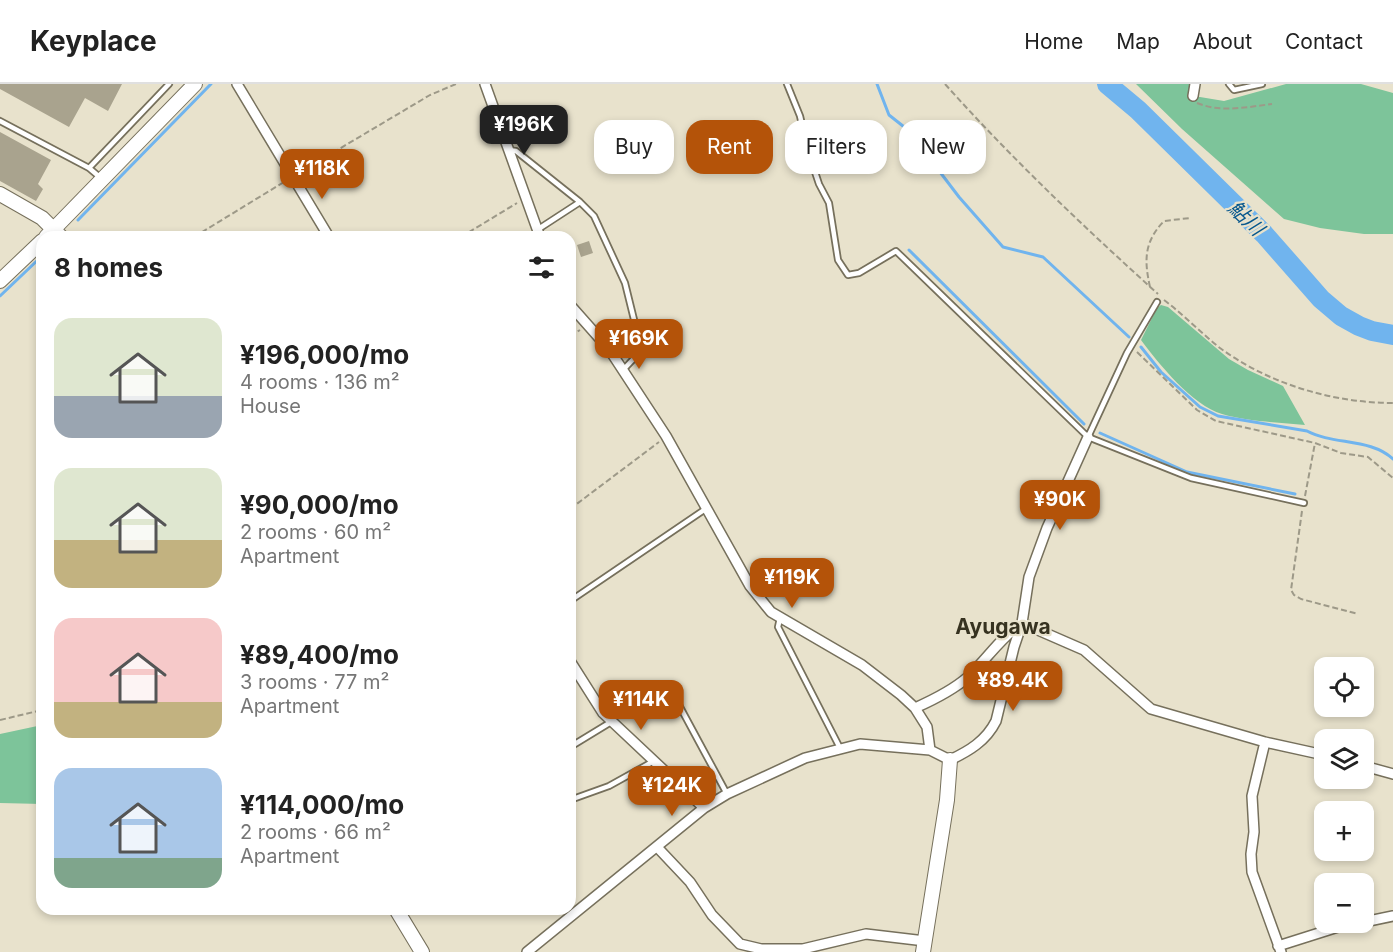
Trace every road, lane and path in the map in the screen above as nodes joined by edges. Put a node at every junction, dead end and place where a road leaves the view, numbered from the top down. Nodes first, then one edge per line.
1 (169, 84) edge
2 (195, 84) edge
3 (237, 84) edge
4 (456, 84) edge
5 (485, 84) edge
6 (787, 84) edge
7 (945, 84) edge
8 (1195, 84) edge
9 (1228, 84) edge
10 (1262, 84) edge
11 (1193, 96) joint
12 (1272, 104) dead end
13 (0, 121) edge
14 (508, 150) junction
15 (89, 168) junction
16 (293, 176) junction
17 (102, 179) junction
18 (0, 194) edge
19 (525, 200) junction
20 (580, 202) junction
21 (1190, 218) dead end
22 (50, 231) edge
23 (57, 231) edge
24 (204, 231) edge
25 (325, 231) edge
26 (471, 231) edge
27 (538, 231) edge
28 (543, 231) edge
29 (36, 247) edge
30 (0, 281) edge
31 (1150, 287) junction
32 (1157, 302) dead end
33 (576, 312) edge
34 (1131, 345) junction
35 (622, 370) junction
36 (1393, 403) edge
37 (666, 436) junction
38 (1088, 437) junction
39 (1315, 443) junction
40 (1393, 478) edge
41 (1304, 503) junction
42 (576, 504) edge
43 (708, 508) junction
44 (576, 597) edge
45 (1358, 614) dead end
46 (780, 618) junction
47 (1022, 623) junction
48 (576, 670) edge
49 (678, 705) dead end
50 (915, 708) junction
51 (36, 711) edge
52 (0, 720) edge
53 (612, 722) junction
54 (1265, 742) junction
55 (576, 743) edge
56 (840, 748) junction
57 (930, 750) junction
58 (1314, 753) edge
59 (950, 760) junction
60 (654, 761) junction
61 (1374, 769) edge
62 (1393, 774) edge
63 (727, 794) junction
64 (576, 798) edge
65 (704, 808) junction
66 (657, 847) junction
67 (576, 911) edge
68 (400, 915) edge
69 (571, 915) edge
70 (1393, 916) edge
71 (1374, 920) edge
72 (1322, 933) edge
73 (924, 946) edge
74 (1279, 949) edge
75 (760, 950) edge
76 (422, 952) edge
77 (527, 952) edge

1 - 15 lane
2 - 17 street
3 - 16 street
4 - 16 path
5 - 14 street
6 - 38 lane
7 - 31 path
8 - 11 street
9 - 10 lane
11 - 12 path
13 - 15 lane
14 - 19 street
14 - 20 lane
15 - 17 lane
16 - 24 path
16 - 25 street
17 - 23 street
18 - 22 street
19 - 26 path
19 - 27 street
20 - 28 lane
20 - 35 lane
21 - 31 path
29 - 30 street
31 - 36 path
32 - 34 lane
33 - 35 street
34 - 38 lane
34 - 39 path
35 - 37 street
37 - 42 path
37 - 43 street
38 - 41 lane
38 - 47 street
39 - 40 path
39 - 41 path
41 - 45 path
43 - 44 lane
43 - 46 street
46 - 50 street
46 - 56 lane
47 - 50 street
47 - 54 street
47 - 59 street
48 - 53 street
49 - 63 lane
50 - 57 street
51 - 52 path
53 - 55 lane
53 - 60 street
54 - 58 street
54 - 74 street
56 - 57 street
56 - 63 street
57 - 59 street
59 - 73 street
60 - 64 lane
60 - 65 street
61 - 62 street
63 - 65 street
65 - 66 street
66 - 67 street
66 - 75 street
68 - 76 street
69 - 77 street
70 - 71 street
72 - 74 street
73 - 75 street

